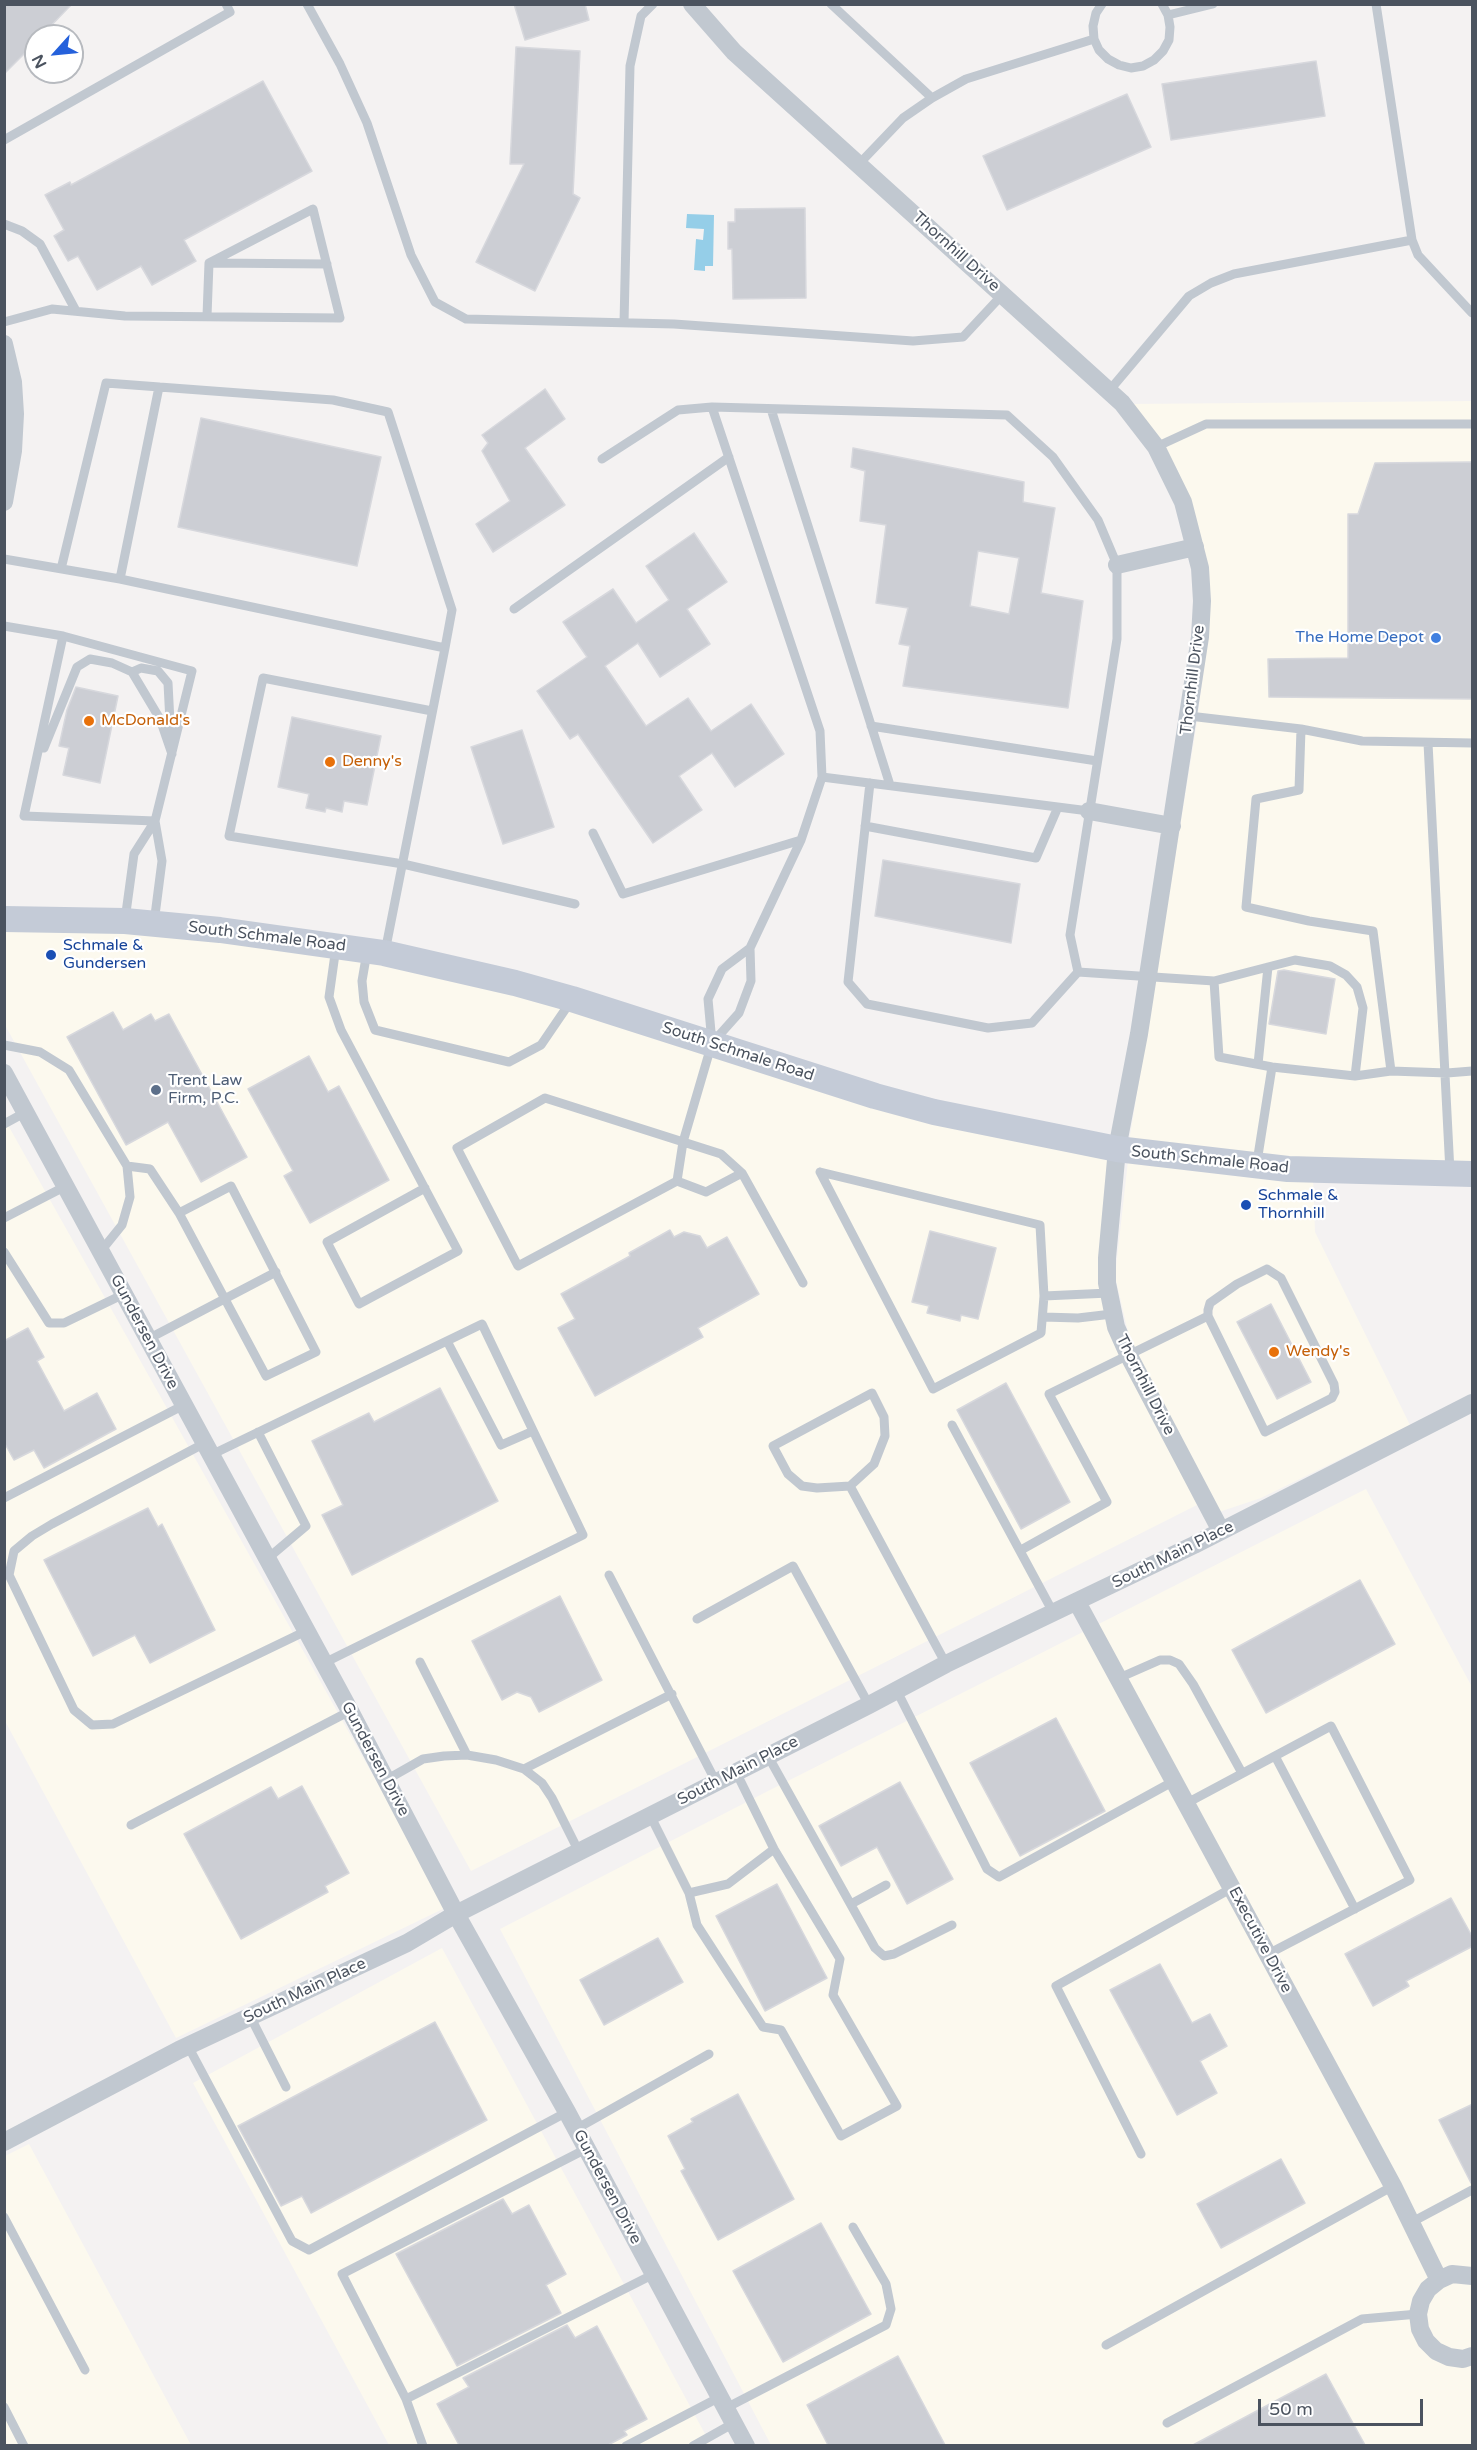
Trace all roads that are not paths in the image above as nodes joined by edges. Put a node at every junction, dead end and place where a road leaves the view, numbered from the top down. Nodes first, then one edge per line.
1 (226, 4) edge
2 (307, 4) edge
3 (653, 4) edge
4 (692, 4) edge
5 (831, 4) edge
6 (1102, 4) edge
7 (1162, 4) edge
8 (1214, 4) edge
9 (1376, 4) edge
10 (1168, 15) junction
11 (1094, 39) junction
12 (932, 98) junction
13 (4, 140) edge
14 (859, 164) junction
15 (4, 224) edge
16 (1412, 240) junction
17 (209, 263) junction
18 (327, 264) junction
19 (1003, 294) junction
20 (76, 311) junction
21 (1473, 313) edge
22 (207, 316) junction
23 (4, 322) edge
24 (624, 323) junction
25 (4, 344) edge
26 (159, 387) junction
27 (1109, 391) junction
28 (712, 407) junction
29 (771, 409) junction
30 (1473, 424) edge
31 (1156, 447) junction
32 (729, 457) junction
33 (602, 459) dead end
34 (4, 502) edge
35 (1195, 547) junction
36 (4, 559) edge
37 (1117, 565) junction
38 (61, 569) junction
39 (120, 579) junction
40 (514, 609) dead end
41 (4, 626) edge
42 (63, 636) junction
43 (445, 648) junction
44 (132, 672) junction
45 (432, 711) junction
46 (1189, 716) junction
47 (871, 726) junction
48 (1300, 729) junction
49 (1428, 743) junction
50 (1473, 743) edge
51 (171, 754) junction
52 (1097, 761) junction
53 (34, 772) junction
54 (822, 777) junction
55 (870, 783) junction
56 (890, 785) junction
57 (1058, 807) junction
58 (1089, 811) junction
59 (155, 821) junction
60 (865, 826) junction
61 (1172, 826) junction
62 (593, 833) dead end
63 (801, 840) junction
64 (403, 864) junction
65 (575, 904) dead end
66 (4, 919) edge
67 (125, 921) junction
68 (154, 923) junction
69 (336, 945) junction
70 (750, 948) junction
71 (376, 951) junction
72 (1268, 967) junction
73 (1078, 972) junction
74 (1149, 975) junction
75 (1214, 981) junction
76 (572, 999) junction
77 (712, 1043) junction
78 (4, 1045) edge
79 (1258, 1064) junction
80 (1272, 1067) junction
81 (1391, 1071) junction
82 (1473, 1071) edge
83 (4, 1073) edge
84 (1447, 1073) junction
85 (1355, 1076) junction
86 (26, 1112) junction
87 (4, 1124) edge
88 (683, 1142) junction
89 (1118, 1149) junction
90 (127, 1166) junction
91 (1256, 1166) junction
92 (742, 1173) junction
93 (1462, 1174) edge
94 (677, 1181) junction
95 (66, 1186) junction
96 (425, 1188) junction
97 (179, 1213) junction
98 (4, 1218) edge
99 (101, 1251) junction
100 (4, 1252) edge
101 (276, 1272) junction
102 (802, 1283) dead end
103 (1109, 1293) junction
104 (124, 1294) junction
105 (1044, 1296) junction
106 (223, 1299) junction
107 (1112, 1314) junction
108 (1208, 1316) junction
109 (1043, 1317) junction
110 (148, 1339) junction
111 (447, 1341) junction
112 (1129, 1356) junction
113 (1473, 1403) edge
114 (184, 1405) junction
115 (952, 1425) dead end
116 (533, 1431) junction
117 (258, 1432) junction
118 (208, 1449) junction
119 (850, 1486) junction
120 (4, 1498) edge
121 (1221, 1531) junction
122 (1021, 1550) junction
123 (267, 1559) junction
124 (609, 1575) dead end
125 (1077, 1602) junction
126 (1054, 1614) junction
127 (697, 1619) dead end
128 (306, 1631) junction
129 (420, 1662) dead end
130 (324, 1663) junction
131 (946, 1664) junction
132 (1119, 1678) junction
133 (897, 1691) junction
134 (672, 1694) junction
135 (869, 1705) junction
136 (350, 1711) junction
137 (467, 1755) junction
138 (768, 1756) junction
139 (1275, 1756) junction
140 (524, 1769) junction
141 (736, 1772) junction
142 (1242, 1773) junction
143 (386, 1780) junction
144 (1174, 1781) junction
145 (716, 1782) junction
146 (1187, 1803) junction
147 (650, 1815) junction
148 (131, 1825) dead end
149 (774, 1850) junction
150 (579, 1851) junction
151 (886, 1885) dead end
152 (1232, 1888) junction
153 (689, 1893) junction
154 (850, 1904) junction
155 (1355, 1909) junction
156 (456, 1914) junction
157 (951, 1925) dead end
158 (1268, 1954) junction
159 (250, 2016) junction
160 (188, 2046) junction
161 (709, 2054) dead end
162 (286, 2087) dead end
163 (567, 2112) junction
164 (576, 2129) junction
165 (4, 2142) edge
166 (586, 2149) junction
167 (1141, 2154) dead end
168 (1393, 2186) junction
169 (1473, 2190) edge
170 (4, 2217) edge
171 (1412, 2222) junction
172 (853, 2228) dead end
173 (654, 2274) junction
174 (1473, 2276) edge
175 (1439, 2280) junction
176 (1418, 2314) junction
177 (1106, 2345) dead end
178 (1473, 2356) edge
179 (85, 2370) dead end
180 (406, 2400) junction
181 (4, 2407) edge
182 (727, 2409) junction
183 (1167, 2423) dead end
184 (24, 2445) edge
185 (423, 2445) edge
186 (626, 2445) edge
187 (693, 2445) edge
188 (747, 2445) edge

1 - 13 lane
2 - 24 lane
3 - 24 lane
4 - 14 street, Thornhill Drive
5 - 12 lane
6 - 11 lane
7 - 10 lane
8 - 10 lane
9 - 16 lane
10 - 11 lane
11 - 12 lane
12 - 14 lane
14 - 19 street, Thornhill Drive
15 - 20 lane
16 - 21 lane
16 - 27 lane
17 - 18 lane
17 - 18 lane
17 - 22 lane
18 - 22 lane
19 - 24 lane
19 - 27 street, Thornhill Drive
20 - 22 lane
20 - 23 lane
25 - 34 street
26 - 38 lane
26 - 39 lane
26 - 43 lane
27 - 31 street, Thornhill Drive
28 - 29 lane
28 - 32 lane
28 - 33 lane
29 - 37 lane
29 - 47 lane
30 - 31 lane
31 - 35 street, Thornhill Drive
32 - 40 lane
32 - 54 lane
35 - 37 street
35 - 46 street, Thornhill Drive
36 - 38 lane
37 - 52 lane
38 - 39 lane
39 - 43 lane
41 - 42 lane
42 - 51 lane
42 - 53 lane
43 - 45 lane
44 - 51 lane
44 - 51 lane
44 - 53 lane
45 - 64 lane
45 - 64 lane
46 - 48 lane
46 - 61 street, Thornhill Drive
47 - 52 lane
47 - 56 lane
48 - 49 lane
48 - 81 lane
49 - 50 lane
49 - 84 lane
51 - 59 lane
52 - 58 lane
53 - 59 lane
54 - 55 lane
54 - 63 lane
55 - 56 lane
55 - 60 lane
56 - 57 lane
57 - 58 lane
57 - 60 lane
58 - 61 street
58 - 73 lane
59 - 67 lane
59 - 68 lane
60 - 73 lane
61 - 74 street, Thornhill Drive
62 - 63 lane
63 - 70 lane
64 - 65 lane
64 - 71 lane
66 - 67 main road, South Schmale Road
67 - 68 main road, South Schmale Road
68 - 69 main road, South Schmale Road
69 - 71 main road, South Schmale Road
69 - 96 lane
70 - 77 lane
70 - 77 lane
71 - 76 main road, South Schmale Road
71 - 76 lane
72 - 75 lane
72 - 79 lane
72 - 85 lane
73 - 74 lane
74 - 75 lane
74 - 89 street, Thornhill Drive
75 - 79 lane
76 - 77 main road, South Schmale Road
77 - 88 lane
77 - 89 main road, South Schmale Road
78 - 90 lane
79 - 80 lane
80 - 85 lane
80 - 91 lane
81 - 84 lane
81 - 85 lane
82 - 84 lane
83 - 86 street, Gundersen Drive
84 - 93 lane
86 - 87 lane
86 - 95 street, Gundersen Drive
88 - 92 lane
88 - 94 lane
88 - 94 lane
89 - 91 main road, South Schmale Road
89 - 103 street, Thornhill Drive
90 - 97 lane
90 - 99 lane
91 - 93 main road, South Schmale Road
92 - 94 lane
92 - 102 lane
95 - 98 lane
95 - 99 street, Gundersen Drive
96 - 96 lane
97 - 101 lane
97 - 106 lane
99 - 104 street, Gundersen Drive
100 - 104 lane
101 - 106 lane
101 - 106 lane
103 - 105 lane
103 - 107 street, Thornhill Drive
104 - 110 street, Gundersen Drive
105 - 109 lane
105 - 109 lane
106 - 110 lane
107 - 109 lane
107 - 112 street, Thornhill Drive
108 - 108 lane
108 - 112 lane
110 - 114 street, Gundersen Drive
111 - 116 lane
111 - 116 lane
111 - 117 lane
112 - 121 street, Thornhill Drive
112 - 122 lane
113 - 121 street, South Main Place
114 - 118 street, Gundersen Drive
114 - 120 lane
115 - 122 lane
116 - 130 lane
117 - 118 lane
117 - 123 lane
118 - 123 street, Gundersen Drive
118 - 128 lane
119 - 119 lane
119 - 131 lane
121 - 125 street, South Main Place
122 - 126 lane
123 - 128 street, Gundersen Drive
124 - 134 lane
125 - 126 street, South Main Place
125 - 132 street, Executive Drive
126 - 131 street, South Main Place
127 - 135 lane
128 - 130 street, Gundersen Drive
129 - 137 lane
130 - 136 street, Gundersen Drive
131 - 133 street, South Main Place
132 - 142 lane
132 - 144 street, Executive Drive
133 - 135 street, South Main Place
133 - 144 lane
134 - 140 lane
134 - 145 lane
135 - 138 street, South Main Place
136 - 143 street, Gundersen Drive
136 - 148 lane
137 - 140 lane
137 - 143 lane
138 - 141 street, South Main Place
138 - 154 lane
139 - 142 lane
139 - 155 lane
139 - 155 lane
140 - 150 lane
141 - 145 street, South Main Place
141 - 149 lane
142 - 146 lane
143 - 156 street, Gundersen Drive
144 - 146 street, Executive Drive
145 - 147 street, South Main Place
146 - 152 street, Executive Drive
147 - 150 street, South Main Place
147 - 153 lane
149 - 153 lane
149 - 153 lane
150 - 156 street, South Main Place
151 - 154 lane
152 - 158 street, Executive Drive
152 - 167 lane
154 - 157 lane
155 - 158 lane
156 - 159 street, South Main Place
156 - 163 street, Gundersen Drive
158 - 168 street, Executive Drive
159 - 160 street, South Main Place
159 - 162 lane
160 - 163 lane
160 - 165 street, South Main Place
161 - 164 lane
163 - 164 street, Gundersen Drive
164 - 166 street, Gundersen Drive
166 - 173 street, Gundersen Drive
166 - 180 lane
168 - 171 street, Executive Drive
168 - 177 lane
169 - 171 lane
170 - 179 lane
171 - 175 street, Executive Drive
172 - 182 lane
173 - 180 lane
173 - 182 street, Gundersen Drive
174 - 175 street
175 - 176 street
176 - 178 street
176 - 183 lane
180 - 185 lane
181 - 184 lane
182 - 186 lane
182 - 187 lane
182 - 188 street, Gundersen Drive

